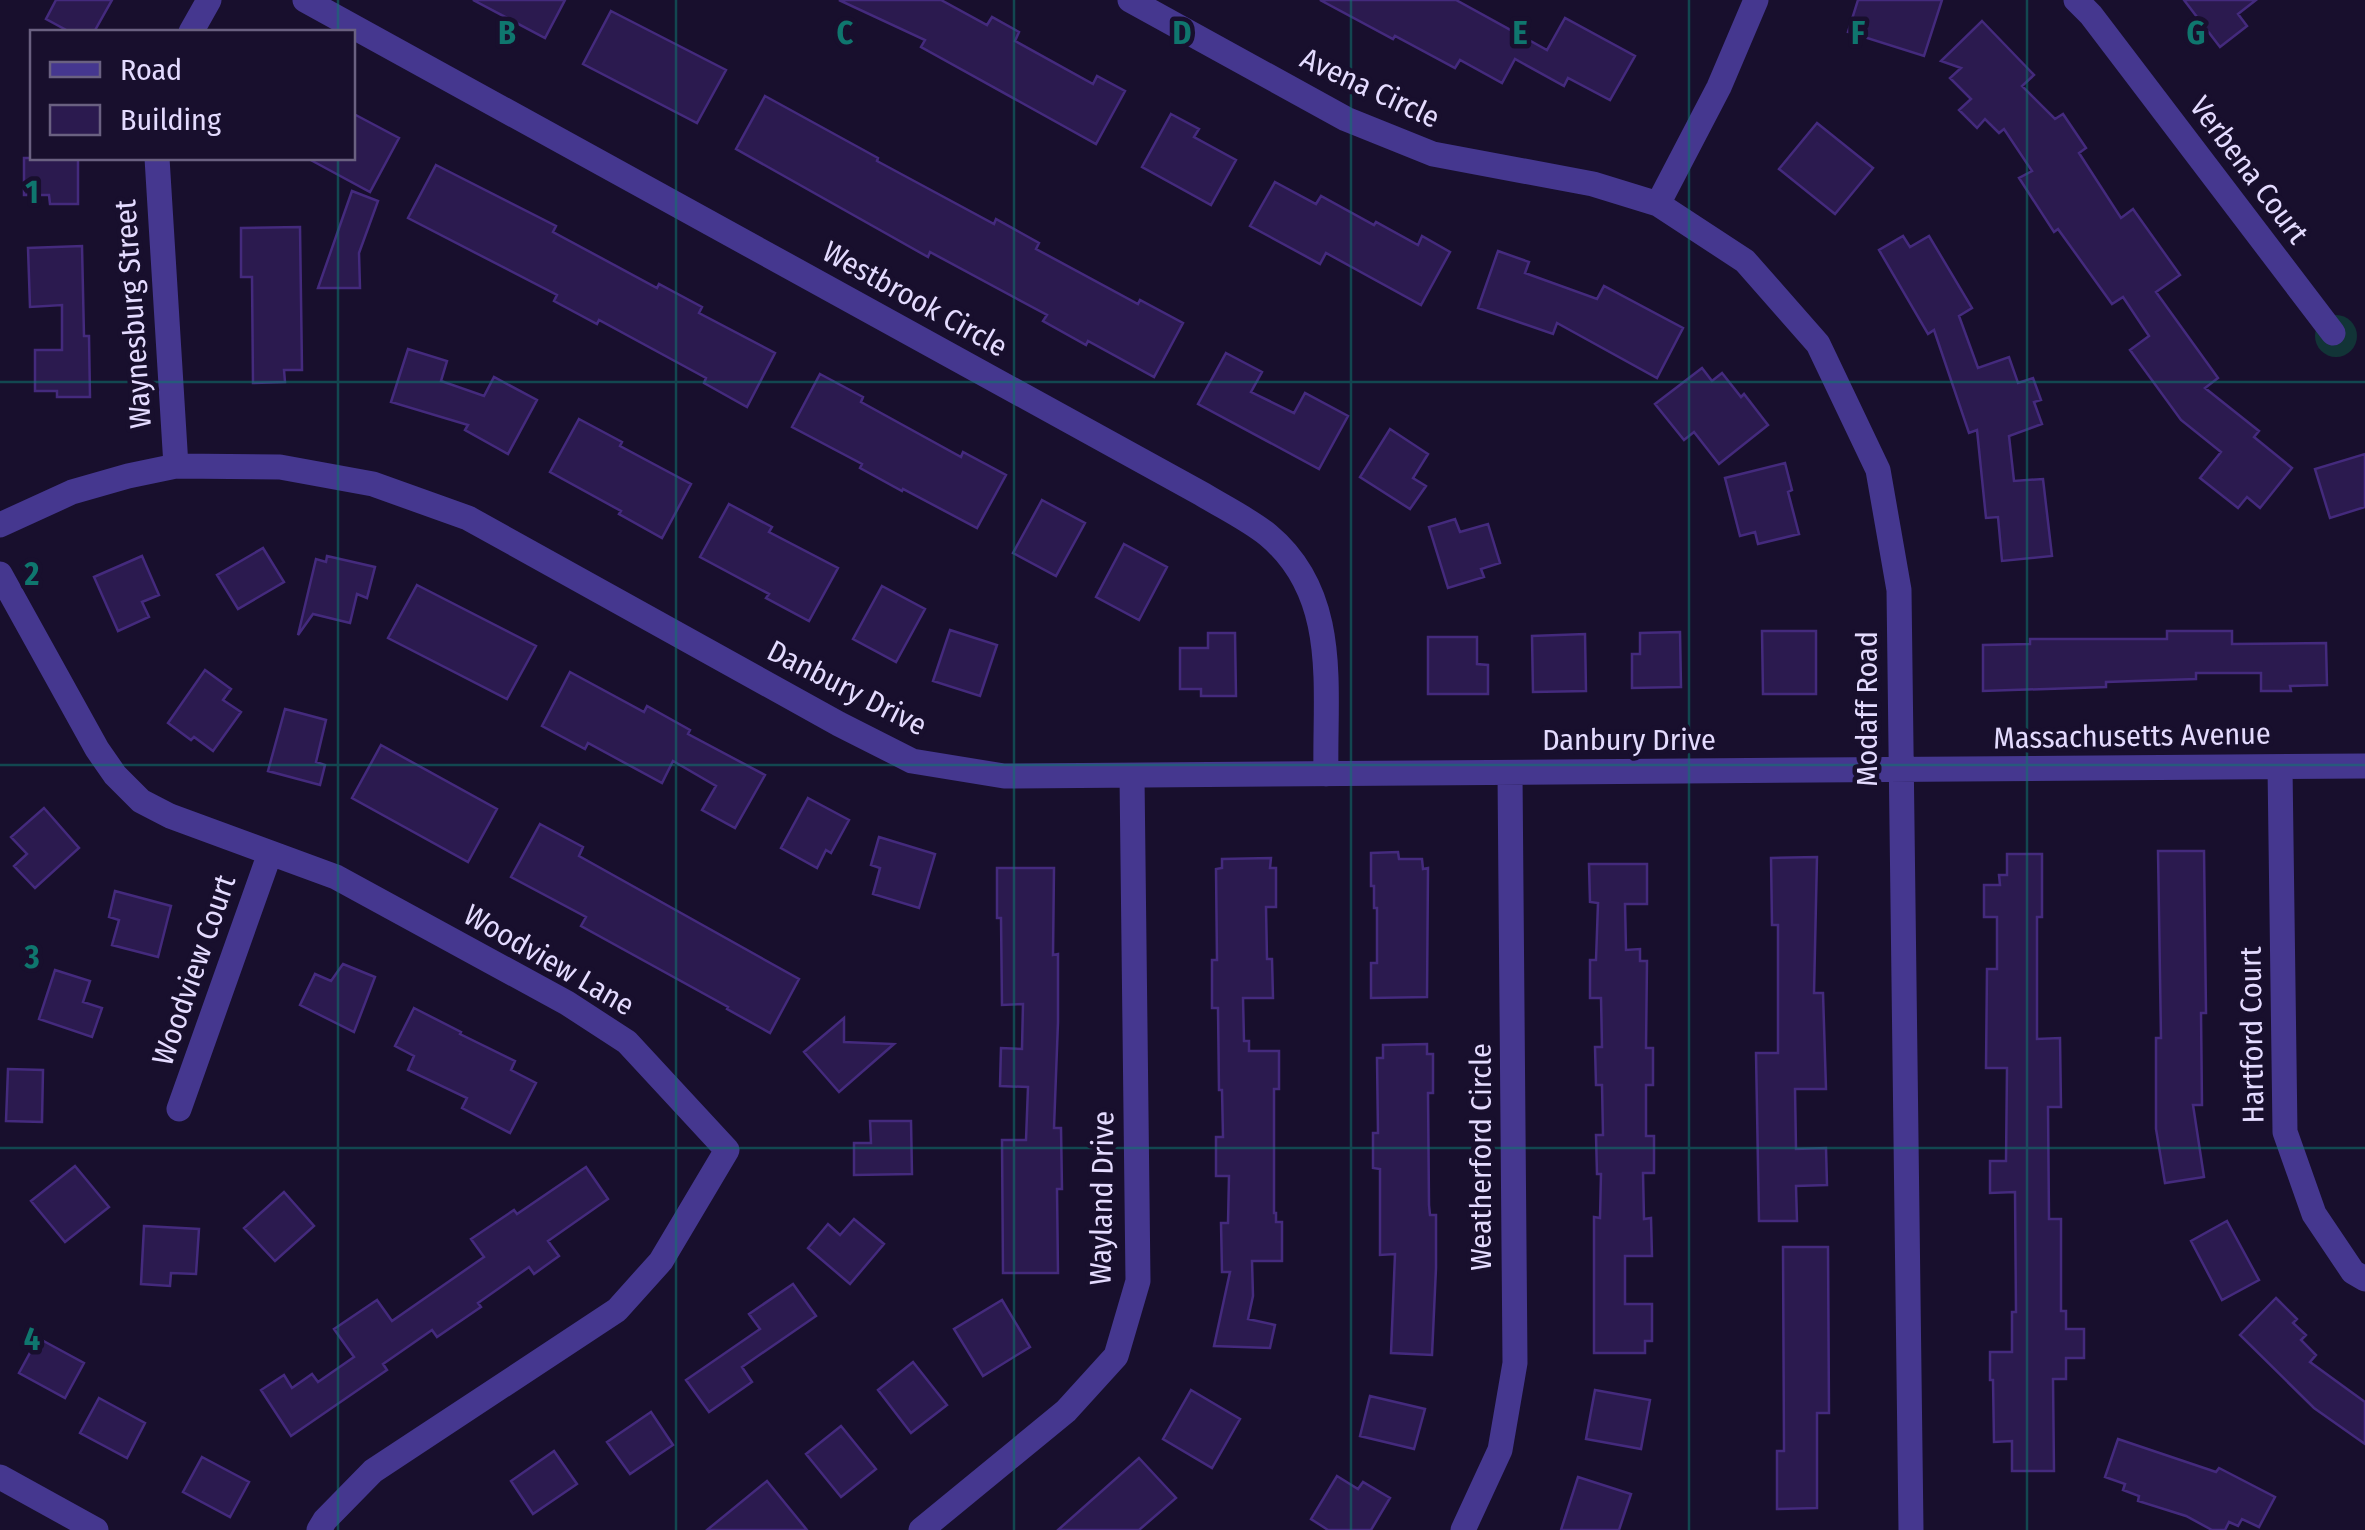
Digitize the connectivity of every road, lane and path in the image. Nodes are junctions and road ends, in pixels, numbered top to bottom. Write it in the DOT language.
graph roads {
  1 [pos="209,0"];
  2 [pos="306,0"];
  3 [pos="1130,0"];
  4 [pos="1756,0"];
  5 [pos="2076,0"];
  6 [pos="191,30"];
  7 [pos="158,160"];
  8 [pos="1658,204"];
  9 [pos="2333,333"];
  10 [pos="176,466"];
  11 [pos="0,525"];
  12 [pos="0,574"];
  13 [pos="2365,766"];
  14 [pos="2280,767"];
  15 [pos="1900,771"];
  16 [pos="1510,773"];
  17 [pos="1326,774"];
  18 [pos="1132,776"];
  19 [pos="270,853"];
  20 [pos="179,1109"];
  21 [pos="2365,1278"];
  22 [pos="0,1478"];
  23 [pos="96,1530"];
  24 [pos="319,1530"];
  25 [pos="920,1530"];
  26 [pos="1464,1530"];
  27 [pos="1911,1530"];
  1 -- 6 [label="street"];
  2 -- 17 [label="street, Westbrook Circle"];
  3 -- 8 [label="street, Avena Circle"];
  4 -- 8 [label="street"];
  5 -- 9 [label="street, Verbena Court"];
  7 -- 10 [label="street, Waynesburg Street"];
  8 -- 15 [label="street, Modaff Road"];
  10 -- 11 [label="street, Danbury Drive"];
  10 -- 18 [label="street, Danbury Drive"];
  12 -- 19 [label="street, Woodview Lane"];
  13 -- 14 [label="street, Massachusetts Avenue"];
  14 -- 15 [label="street, Massachusetts Avenue"];
  14 -- 21 [label="street, Hartford Court"];
  15 -- 16 [label="street, Danbury Drive"];
  15 -- 27 [label="street, Modaff Road"];
  16 -- 17 [label="street, Danbury Drive"];
  16 -- 26 [label="street, Weatherford Circle"];
  17 -- 18 [label="street, Danbury Drive"];
  18 -- 25 [label="street, Wayland Drive"];
  19 -- 20 [label="street, Woodview Court"];
  19 -- 24 [label="street, Woodview Lane"];
  22 -- 23 [label="street"];
}
